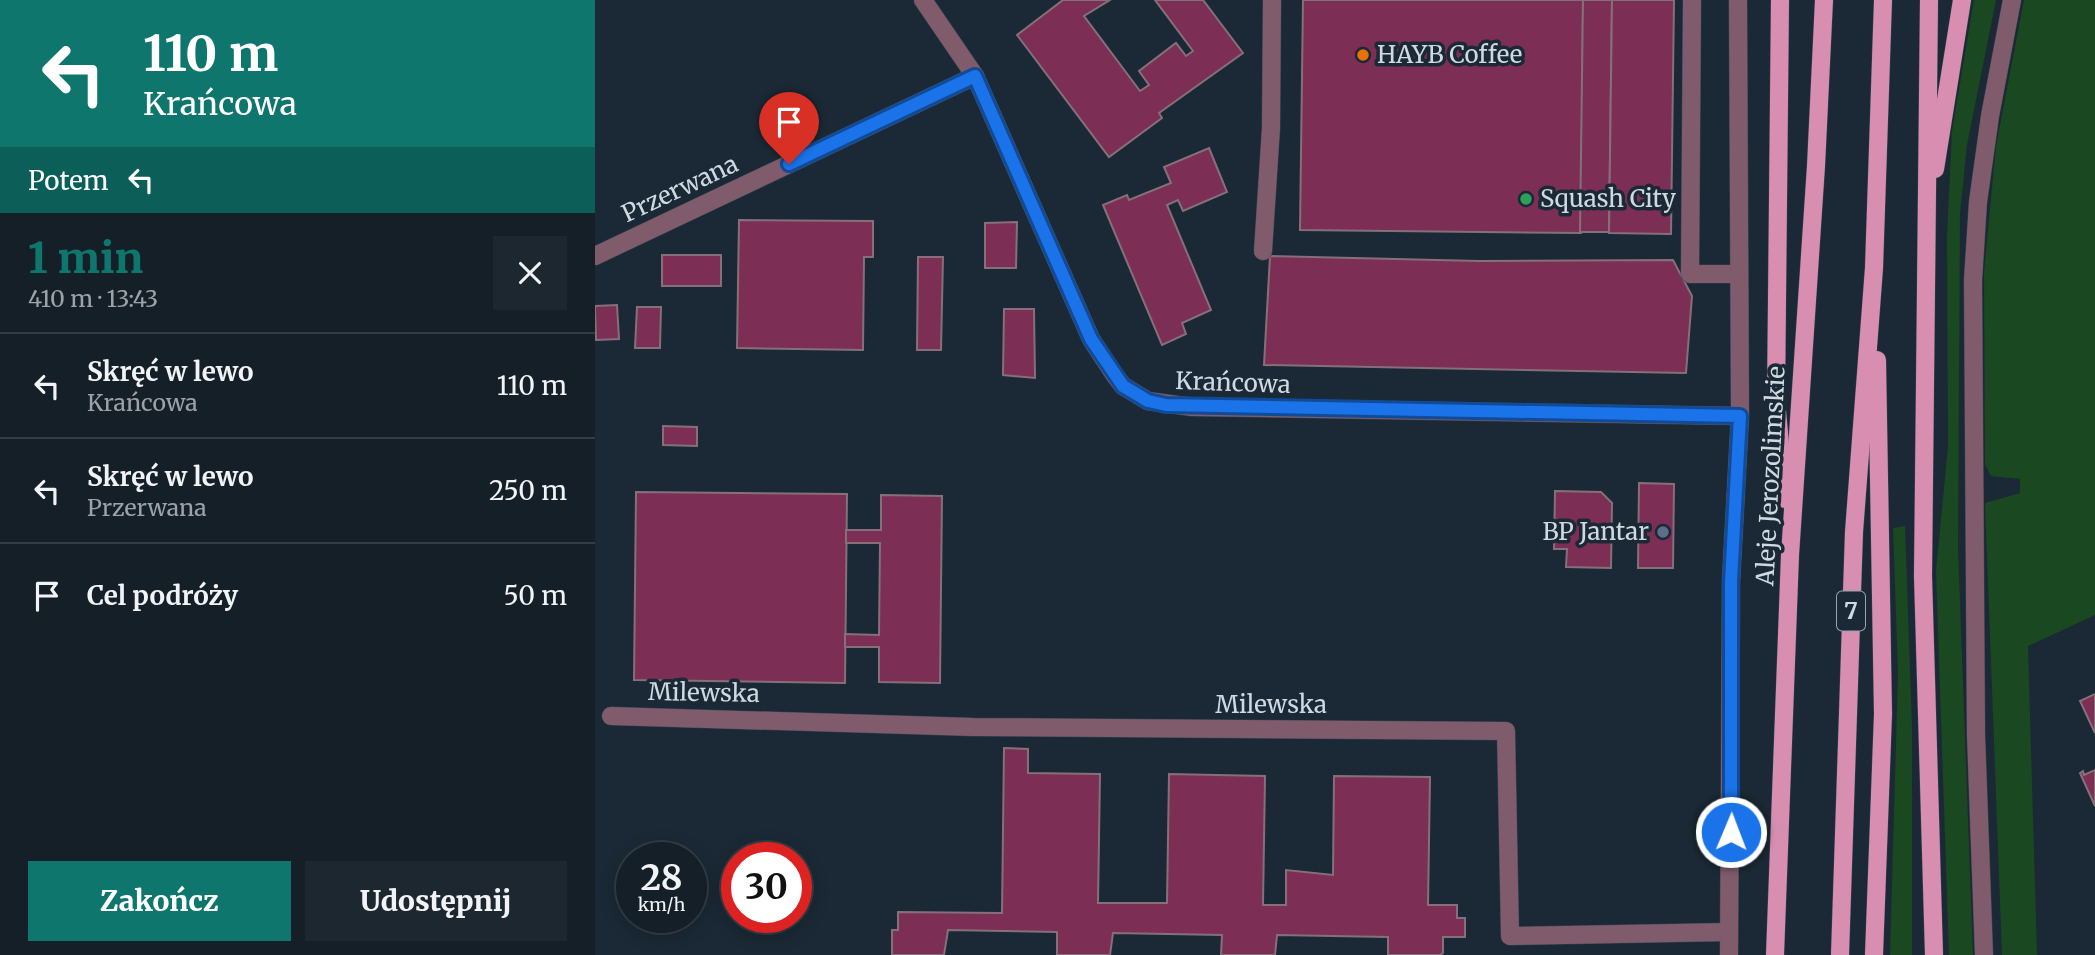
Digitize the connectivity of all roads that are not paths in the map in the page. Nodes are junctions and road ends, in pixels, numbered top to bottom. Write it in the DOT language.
graph roads {
  1 [pos="923,0"];
  2 [pos="1272,0"];
  3 [pos="1692,0"];
  4 [pos="1738,0"];
  5 [pos="1780,0"];
  6 [pos="1824,0"];
  7 [pos="1883,0"];
  8 [pos="1929,0"];
  9 [pos="1962,0"];
  10 [pos="2012,0"];
  11 [pos="975,76"];
  12 [pos="1926,214"];
  13 [pos="1263,251"];
  14 [pos="595,256"];
  15 [pos="1874,268"];
  16 [pos="1738,274"];
  17 [pos="1740,416"];
  18 [pos="1790,555"];
  19 [pos="611,716"];
  20 [pos="1931,862"];
  21 [pos="1730,932"];
  22 [pos="1728,955"];
  23 [pos="1775,955"];
  24 [pos="1839,955"];
  25 [pos="1874,955"];
  26 [pos="1925,955"];
  27 [pos="1934,955"];
  28 [pos="1984,955"];
  1 -- 11 [label="street, Krańcowa"];
  2 -- 13 [label="street"];
  3 -- 16 [label="street"];
  4 -- 16 [label="street, Aleje Jerozolimskie"];
  5 -- 18 [label="main road"];
  6 -- 18 [label="main road, Aleje Jerozolimskie"];
  7 -- 15 [label="main road, 7"];
  8 -- 12 [label="main road"];
  9 -- 12 [label="main road"];
  10 -- 28 [label="street"];
  11 -- 14 [label="street, Przerwana"];
  11 -- 17 [label="street, Krańcowa"];
  12 -- 20 [label="main road"];
  15 -- 24 [label="main road, 7"];
  15 -- 25 [label="main road"];
  16 -- 17 [label="street, Aleje Jerozolimskie"];
  17 -- 21 [label="street, Aleje Jerozolimskie"];
  18 -- 23 [label="main road, Aleje Jerozolimskie"];
  19 -- 21 [label="street, Milewska"];
  20 -- 26 [label="main road"];
  20 -- 27 [label="main road"];
  21 -- 22 [label="street, Aleje Jerozolimskie"];
}
